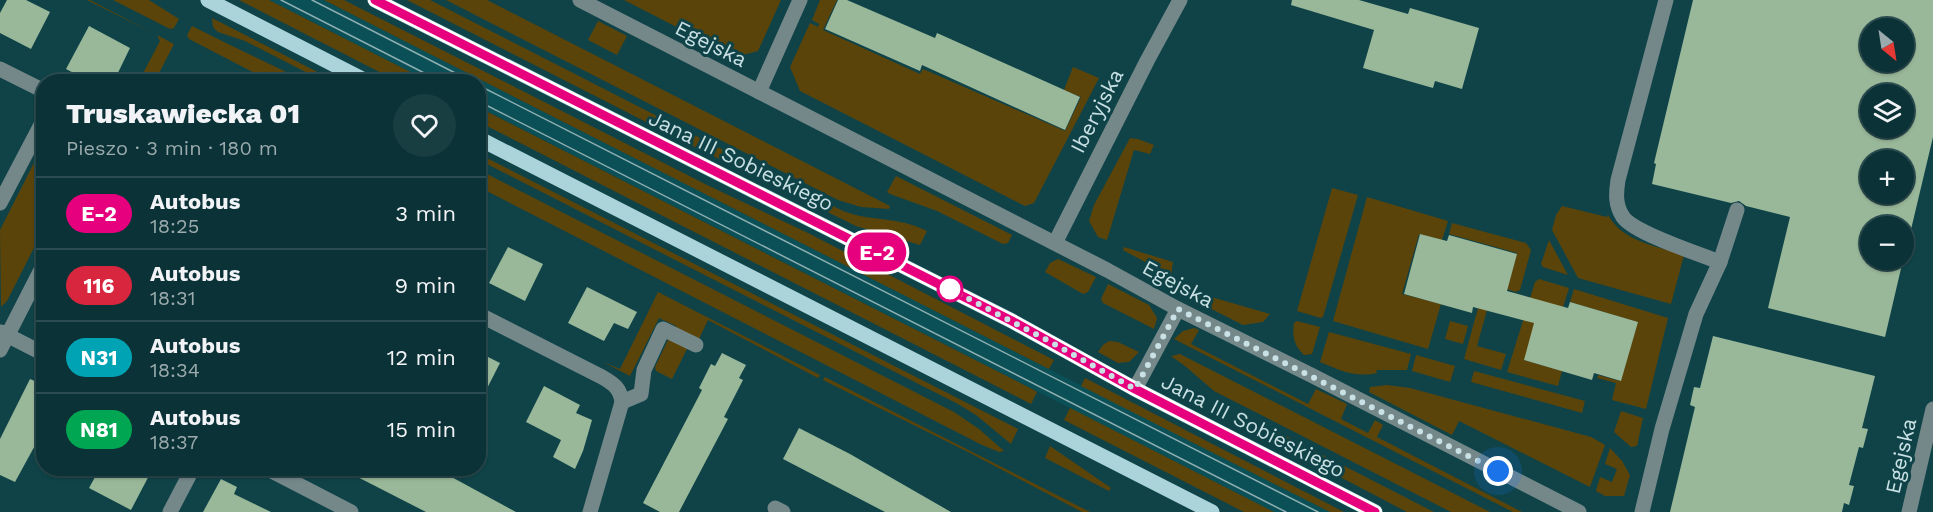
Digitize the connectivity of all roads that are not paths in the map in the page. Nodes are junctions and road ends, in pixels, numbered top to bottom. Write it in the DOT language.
graph roads {
  1 [pos="208,0"];
  2 [pos="375,0"];
  3 [pos="580,0"];
  4 [pos="800,0"];
  5 [pos="1180,0"];
  6 [pos="1666,0"];
  7 [pos="0,69"];
  8 [pos="352,74"];
  9 [pos="36,86"];
  10 [pos="759,92"];
  11 [pos="36,134"];
  12 [pos="486,142"];
  13 [pos="0,203"];
  14 [pos="1737,210"];
  15 [pos="1055,243"];
  16 [pos="1720,262"];
  17 [pos="36,278"];
  18 [pos="1178,309"];
  19 [pos="486,318"];
  20 [pos="4,333"];
  21 [pos="696,345"];
  22 [pos="0,350"];
  23 [pos="36,350"];
  24 [pos="1135,389"];
  25 [pos="622,402"];
  26 [pos="1933,409"];
  27 [pos="189,476"];
  28 [pos="281,476"];
  29 [pos="170,512"];
  30 [pos="351,512"];
  31 [pos="590,512"];
  32 [pos="1212,512"];
  33 [pos="1376,512"];
  34 [pos="1579,512"];
  35 [pos="1642,512"];
  36 [pos="1909,512"];
  1 -- 8 [label="main road"];
  2 -- 24 [label="main road, Jana III Sobieskiego"];
  3 -- 10 [label="street, Egejska"];
  4 -- 10 [label="street, Egejska"];
  5 -- 15 [label="street, Iberyjska"];
  6 -- 16 [label="street"];
  7 -- 9 [label="street"];
  10 -- 15 [label="street, Egejska"];
  11 -- 13 [label="street"];
  12 -- 32 [label="main road"];
  14 -- 16 [label="street"];
  15 -- 18 [label="street, Egejska"];
  16 -- 35 [label="street"];
  17 -- 20 [label="street"];
  18 -- 24 [label="street"];
  18 -- 34 [label="street, Egejska"];
  19 -- 25 [label="street"];
  20 -- 22 [label="street"];
  20 -- 23 [label="street"];
  21 -- 25 [label="street"];
  24 -- 33 [label="main road, Jana III Sobieskiego"];
  25 -- 31 [label="street"];
  26 -- 36 [label="street, Egejska"];
  27 -- 29 [label="street"];
  28 -- 30 [label="street"];
}
